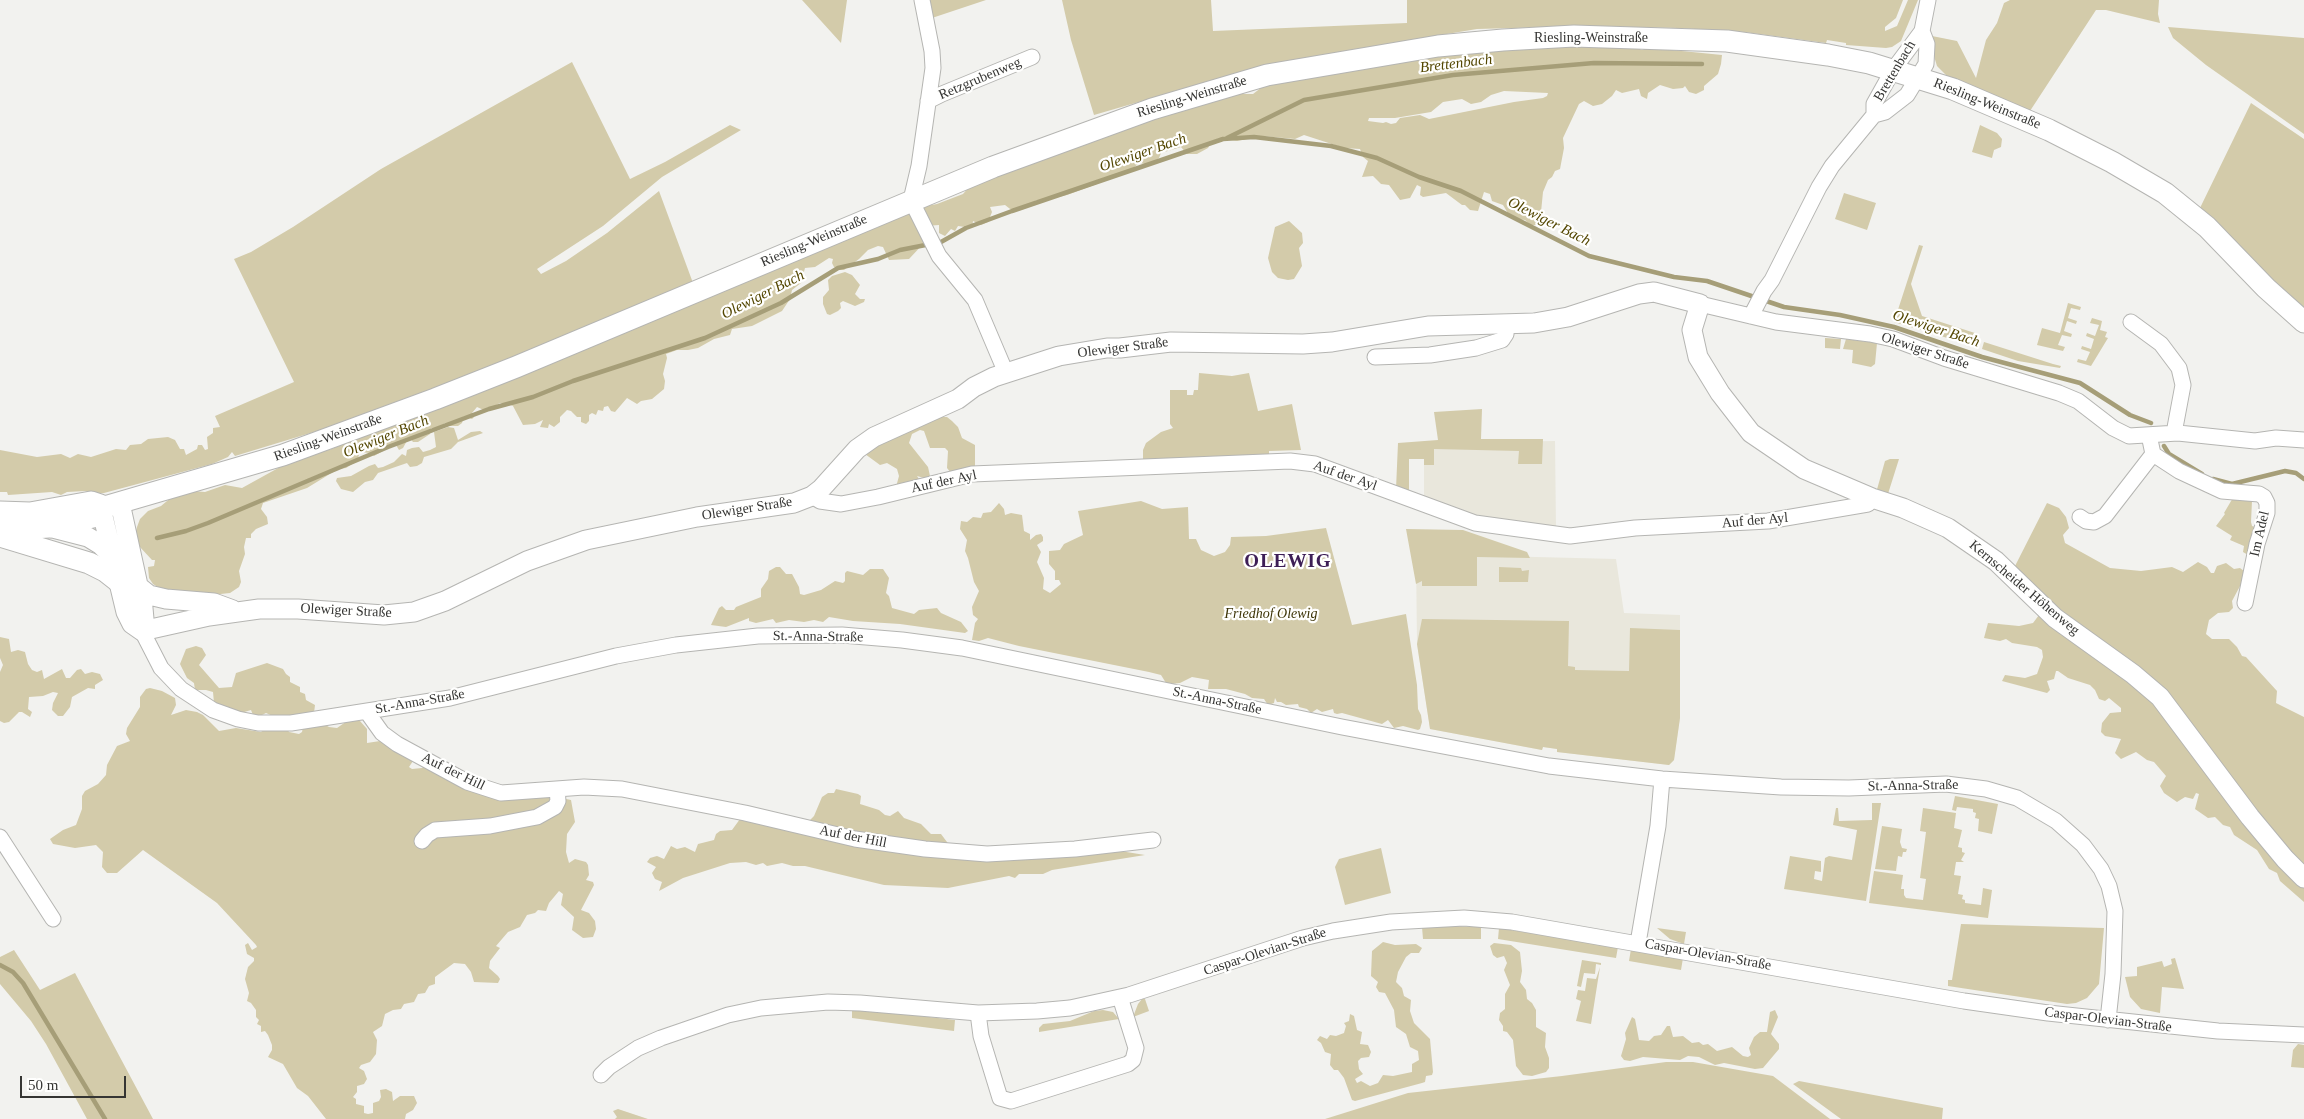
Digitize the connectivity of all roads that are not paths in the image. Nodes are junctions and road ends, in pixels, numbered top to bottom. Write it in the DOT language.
graph roads {
  1 [pos="922,0"];
  2 [pos="1928,0"];
  3 [pos="1922,30"];
  4 [pos="1032,57"];
  5 [pos="1893,70"];
  6 [pos="1919,78"];
  7 [pos="928,101"];
  8 [pos="1874,115"];
  9 [pos="911,200"];
  10 [pos="2266,288"];
  11 [pos="1700,304"];
  12 [pos="1757,304"];
  13 [pos="2131,322"];
  14 [pos="2304,322"];
  15 [pos="1507,325"];
  16 [pos="2304,335"];
  17 [pos="1375,357"];
  18 [pos="1006,373"];
  19 [pos="2174,433"];
  20 [pos="2148,435"];
  21 [pos="2304,440"];
  22 [pos="2153,454"];
  23 [pos="812,496"];
  24 [pos="1872,498"];
  25 [pos="111,506"];
  26 [pos="0,512"];
  27 [pos="2080,517"];
  28 [pos="49,527"];
  29 [pos="0,530"];
  30 [pos="0,536"];
  31 [pos="113,557"];
  32 [pos="129,585"];
  33 [pos="2245,603"];
  34 [pos="236,611"];
  35 [pos="142,631"];
  36 [pos="367,712"];
  37 [pos="1662,779"];
  38 [pos="557,789"];
  39 [pos="0,837"];
  40 [pos="1153,840"];
  41 [pos="422,841"];
  42 [pos="2304,878"];
  43 [pos="53,919"];
  44 [pos="1638,943"];
  45 [pos="1120,997"];
  46 [pos="978,1013"];
  47 [pos="2108,1020"];
  48 [pos="2304,1035"];
  49 [pos="601,1075"];
  1 -- 7 [label="street, Retzgrubenweg"];
  2 -- 3 [label="street, Brettenbach"];
  3 -- 5 [label="street, Brettenbach"];
  3 -- 6 [label="street, Brettenbach"];
  4 -- 7 [label="street, Retzgrubenweg"];
  5 -- 6 [label="main road, Riesling-Weinstraße"];
  5 -- 8 [label="street, Brettenbach"];
  5 -- 9 [label="main road, Riesling-Weinstraße"];
  6 -- 8 [label="street, Brettenbach"];
  6 -- 10 [label="main road, Riesling-Weinstraße"];
  7 -- 9 [label="street, Retzgrubenweg"];
  8 -- 12 [label="street, Brettenbach"];
  9 -- 18 [label="street"];
  9 -- 25 [label="main road, Riesling-Weinstraße"];
  10 -- 14 [label="main road, Riesling-Weinstraße"];
  10 -- 16 [label="main road, Riesling-Weinstraße"];
  11 -- 12 [label="street, Olewiger Straße"];
  11 -- 15 [label="street, Olewiger Straße"];
  11 -- 24 [label="street, Kernscheider Höhenweg"];
  12 -- 20 [label="street, Olewiger Straße"];
  13 -- 19 [label="street"];
  15 -- 17 [label="street"];
  15 -- 18 [label="street, Olewiger Straße"];
  18 -- 23 [label="street, Olewiger Straße"];
  19 -- 20 [label="street, Olewiger Straße"];
  19 -- 21 [label="street, Olewiger Straße"];
  20 -- 22 [label="street"];
  22 -- 27 [label="street"];
  22 -- 33 [label="street, Im Adel"];
  23 -- 24 [label="street, Auf der Ayl"];
  23 -- 34 [label="street, Olewiger Straße"];
  24 -- 42 [label="street, Kernscheider Höhenweg"];
  25 -- 26 [label="main road"];
  25 -- 28 [label="main road"];
  25 -- 31 [label="street, St.-Anna-Straße"];
  25 -- 32 [label="street"];
  28 -- 29 [label="main road"];
  28 -- 31 [label="street"];
  30 -- 32 [label="main road"];
  31 -- 32 [label="street, St.-Anna-Straße"];
  32 -- 34 [label="street"];
  32 -- 35 [label="street, St.-Anna-Straße"];
  34 -- 35 [label="street, Olewiger Straße"];
  35 -- 36 [label="street, St.-Anna-Straße"];
  36 -- 37 [label="street, St.-Anna-Straße"];
  36 -- 38 [label="street, Auf der Hill"];
  37 -- 44 [label="street"];
  37 -- 47 [label="street, St.-Anna-Straße"];
  38 -- 40 [label="street, Auf der Hill"];
  38 -- 41 [label="street"];
  39 -- 43 [label="street"];
  44 -- 45 [label="street, Caspar-Olevian-Straße"];
  44 -- 47 [label="street, Caspar-Olevian-Straße"];
  45 -- 46 [label="street, Caspar-Olevian-Straße"];
  45 -- 46 [label="street"];
  46 -- 49 [label="street, Caspar-Olevian-Straße"];
  47 -- 48 [label="street, Caspar-Olevian-Straße"];
}
